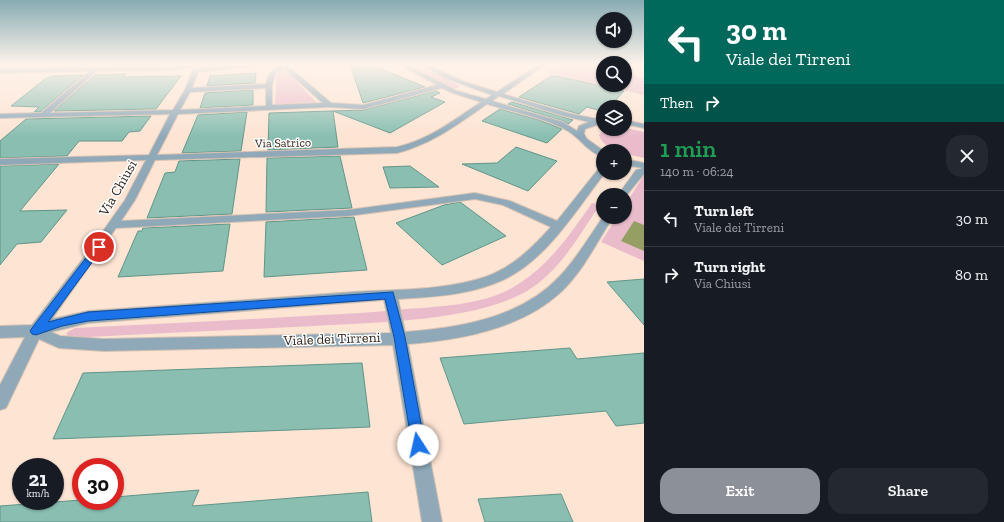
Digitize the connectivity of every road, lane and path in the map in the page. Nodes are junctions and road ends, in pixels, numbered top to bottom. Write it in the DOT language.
graph roads {
  1 [pos="74,88"];
  2 [pos="221,88"];
  3 [pos="269,88"];
  4 [pos="310,88"];
  5 [pos="433,88"];
  6 [pos="447,88"];
  7 [pos="480,88"];
  8 [pos="505,88"];
  9 [pos="188,90"];
  10 [pos="497,94"];
  11 [pos="485,102"];
  12 [pos="329,105"];
  13 [pos="269,108"];
  14 [pos="175,112"];
  15 [pos="44,115"];
  16 [pos="0,116"];
  17 [pos="596,120"];
  18 [pos="644,120"];
  19 [pos="596,122"];
  20 [pos="632,122"];
  21 [pos="632,123"];
  22 [pos="644,126"];
  23 [pos="584,141"];
  24 [pos="596,149"];
  25 [pos="153,158"];
  26 [pos="0,162"];
  27 [pos="632,163"];
  28 [pos="644,166"];
  29 [pos="644,171"];
  30 [pos="596,178"];
  31 [pos="629,188"];
  32 [pos="114,224"];
  33 [pos="603,224"];
  34 [pos="557,225"];
  35 [pos="390,295"];
  36 [pos="36,331"];
  37 [pos="0,332"];
  38 [pos="399,337"];
  39 [pos="0,402"];
  40 [pos="432,522"];
  1 -- 15 [label="street"];
  2 -- 9 [label="street"];
  3 -- 13 [label="street"];
  4 -- 12 [label="street"];
  5 -- 12 [label="street"];
  6 -- 11 [label="street"];
  7 -- 10 [label="street"];
  8 -- 10 [label="street, Via Satrico"];
  9 -- 14 [label="street, Via Chiusi"];
  10 -- 11 [label="street, Via Satrico"];
  10 -- 17 [label="street"];
  11 -- 23 [label="street"];
  11 -- 25 [label="street, Via Satrico"];
  12 -- 13 [label="street"];
  13 -- 14 [label="street"];
  14 -- 15 [label="street"];
  14 -- 25 [label="street, Via Chiusi"];
  15 -- 16 [label="street"];
  18 -- 20 [label="street"];
  19 -- 23 [label="street"];
  21 -- 22 [label="street"];
  23 -- 24 [label="street"];
  25 -- 26 [label="street, Via Satrico"];
  25 -- 32 [label="street, Via Chiusi"];
  27 -- 28 [label="street"];
  29 -- 31 [label="street"];
  30 -- 34 [label="street, Viale dei Tirreni"];
  32 -- 34 [label="street"];
  32 -- 36 [label="street, Via Chiusi"];
  33 -- 38 [label="street, Viale dei Tirreni"];
  34 -- 35 [label="street, Viale dei Tirreni"];
  35 -- 36 [label="street, Viale dei Tirreni"];
  35 -- 38 [label="street"];
  36 -- 37 [label="street, Viale dei Tirreni"];
  36 -- 38 [label="street, Viale dei Tirreni"];
  36 -- 39 [label="street, Via Chiusi"];
  38 -- 40 [label="street"];
}
